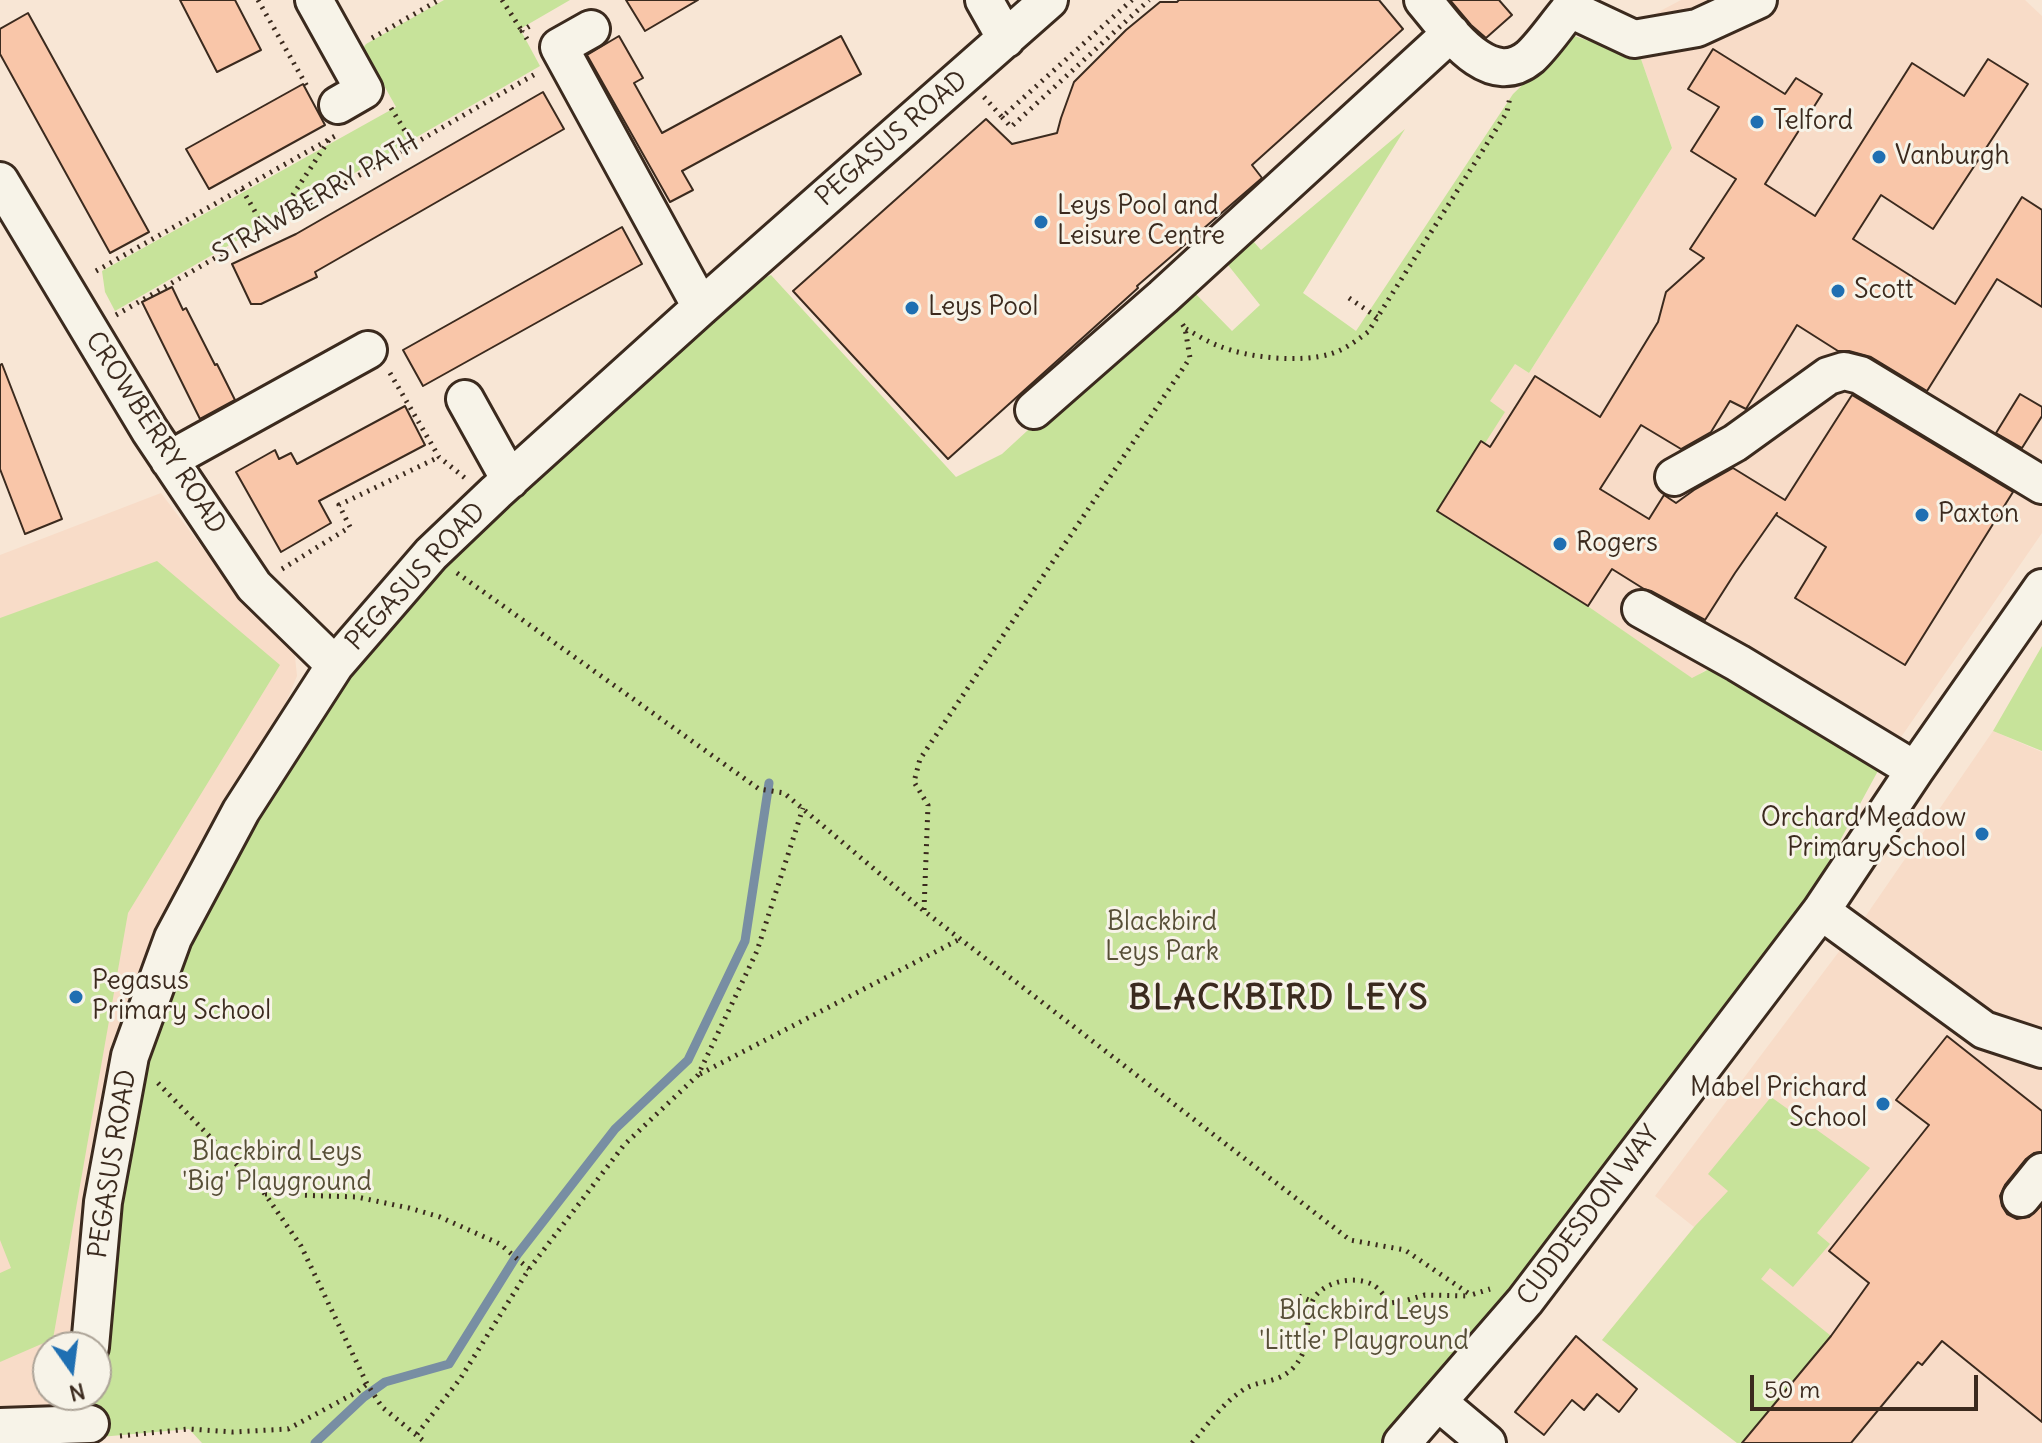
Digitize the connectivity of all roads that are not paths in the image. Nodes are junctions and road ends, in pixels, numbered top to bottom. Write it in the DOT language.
graph roads {
  1 [pos="314,0"];
  2 [pos="984,0"];
  3 [pos="1049,0"];
  4 [pos="1423,0"];
  5 [pos="1758,0"];
  6 [pos="1571,4"];
  7 [pos="591,29"];
  8 [pos="1451,33"];
  9 [pos="1006,39"];
  10 [pos="329,119"];
  11 [pos="0,181"];
  12 [pos="701,307"];
  13 [pos="368,350"];
  14 [pos="465,399"];
  15 [pos="1034,410"];
  16 [pos="169,460"];
  17 [pos="1674,477"];
  18 [pos="2042,485"];
  19 [pos="501,489"];
  20 [pos="2042,588"];
  21 [pos="1641,609"];
  22 [pos="335,665"];
  23 [pos="1915,770"];
  24 [pos="1821,911"];
  25 [pos="2042,1049"];
  26 [pos="91,1331"];
  27 [pos="1438,1402"];
  28 [pos="89,1425"];
  29 [pos="0,1427"];
  30 [pos="1402,1443"];
  31 [pos="1487,1443"];
  1 -- 10 [label="street"];
  2 -- 9 [label="street"];
  3 -- 9 [label="street, PEGASUS ROAD"];
  4 -- 8 [label="street"];
  5 -- 6 [label="street"];
  6 -- 8 [label="street"];
  7 -- 12 [label="street"];
  8 -- 15 [label="street"];
  9 -- 12 [label="street, PEGASUS ROAD"];
  11 -- 16 [label="street, CROWBERRY ROAD"];
  12 -- 19 [label="street, PEGASUS ROAD"];
  13 -- 16 [label="street"];
  14 -- 19 [label="street"];
  16 -- 22 [label="street, CROWBERRY ROAD"];
  17 -- 18 [label="street"];
  19 -- 22 [label="street, PEGASUS ROAD"];
  20 -- 23 [label="street, CUDDESDON WAY"];
  21 -- 23 [label="street"];
  22 -- 26 [label="street, PEGASUS ROAD"];
  23 -- 24 [label="street, CUDDESDON WAY"];
  24 -- 25 [label="street"];
  24 -- 27 [label="street, CUDDESDON WAY"];
  27 -- 30 [label="street, CUDDESDON WAY"];
  27 -- 31 [label="street"];
  28 -- 29 [label="street"];
}
